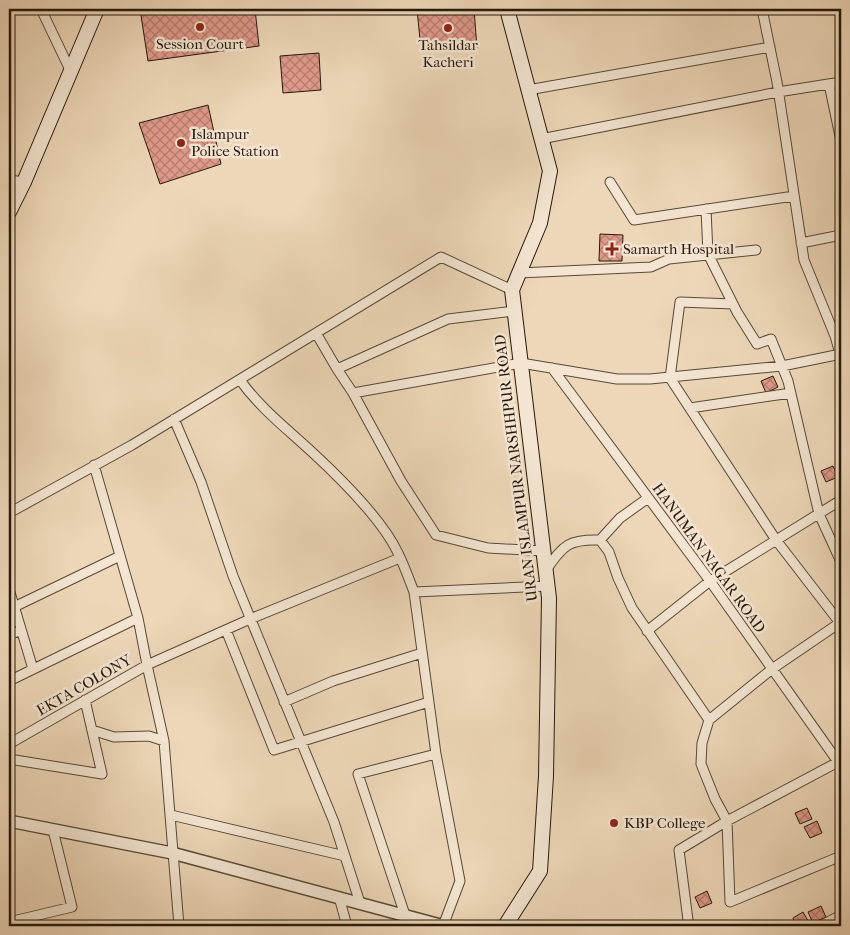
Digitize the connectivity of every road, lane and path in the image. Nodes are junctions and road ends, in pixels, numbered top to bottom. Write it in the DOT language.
graph roads {
  1 [pos="40,9"];
  2 [pos="97,9"];
  3 [pos="507,9"];
  4 [pos="762,9"];
  5 [pos="770,47"];
  6 [pos="71,72"];
  7 [pos="841,82"];
  8 [pos="829,84"];
  9 [pos="528,90"];
  10 [pos="778,92"];
  11 [pos="541,139"];
  12 [pos="841,141"];
  13 [pos="9,180"];
  14 [pos="24,182"];
  15 [pos="610,182"];
  16 [pos="794,196"];
  17 [pos="706,209"];
  18 [pos="9,212"];
  19 [pos="841,235"];
  20 [pos="801,243"];
  21 [pos="756,250"];
  22 [pos="708,254"];
  23 [pos="519,273"];
  24 [pos="512,290"];
  25 [pos="733,304"];
  26 [pos="514,311"];
  27 [pos="316,333"];
  28 [pos="841,356"];
  29 [pos="521,363"];
  30 [pos="782,366"];
  31 [pos="552,368"];
  32 [pos="337,369"];
  33 [pos="670,378"];
  34 [pos="240,380"];
  35 [pos="354,393"];
  36 [pos="791,393"];
  37 [pos="690,408"];
  38 [pos="174,419"];
  39 [pos="94,465"];
  40 [pos="648,498"];
  41 [pos="841,500"];
  42 [pos="9,513"];
  43 [pos="818,514"];
  44 [pos="600,540"];
  45 [pos="776,540"];
  46 [pos="543,551"];
  47 [pos="120,556"];
  48 [pos="400,558"];
  49 [pos="841,562"];
  50 [pos="546,570"];
  51 [pos="710,581"];
  52 [pos="548,586"];
  53 [pos="9,590"];
  54 [pos="414,592"];
  55 [pos="14,607"];
  56 [pos="138,618"];
  57 [pos="250,619"];
  58 [pos="840,622"];
  59 [pos="21,630"];
  60 [pos="226,630"];
  61 [pos="647,631"];
  62 [pos="9,636"];
  63 [pos="422,653"];
  64 [pos="147,665"];
  65 [pos="33,669"];
  66 [pos="772,669"];
  67 [pos="9,681"];
  68 [pos="85,700"];
  69 [pos="284,702"];
  70 [pos="429,702"];
  71 [pos="709,720"];
  72 [pos="92,730"];
  73 [pos="164,741"];
  74 [pos="301,742"];
  75 [pos="9,744"];
  76 [pos="436,754"];
  77 [pos="9,760"];
  78 [pos="840,764"];
  79 [pos="171,815"];
  80 [pos="9,821"];
  81 [pos="727,821"];
  82 [pos="53,830"];
  83 [pos="172,853"];
  84 [pos="345,856"];
  85 [pos="841,856"];
  86 [pos="339,897"];
  87 [pos="360,902"];
  88 [pos="405,915"];
  89 [pos="841,915"];
  90 [pos="688,920"];
  91 [pos="9,922"];
  92 [pos="179,926"];
  93 [pos="347,926"];
  94 [pos="444,926"];
  95 [pos="505,926"];
  96 [pos="820,926"];
  1 -- 6 [label="street"];
  2 -- 6 [label="main road"];
  3 -- 9 [label="main road, URAN ISLAMPUR NARSHHPUR ROAD"];
  4 -- 5 [label="street"];
  5 -- 9 [label="street"];
  5 -- 10 [label="street"];
  6 -- 14 [label="main road"];
  7 -- 8 [label="street"];
  8 -- 10 [label="street"];
  8 -- 12 [label="street"];
  9 -- 11 [label="main road, URAN ISLAMPUR NARSHHPUR ROAD"];
  10 -- 11 [label="street"];
  10 -- 16 [label="street"];
  11 -- 23 [label="main road, URAN ISLAMPUR NARSHHPUR ROAD"];
  13 -- 14 [label="street"];
  14 -- 18 [label="main road"];
  15 -- 17 [label="street"];
  16 -- 17 [label="street"];
  16 -- 20 [label="street"];
  17 -- 22 [label="street"];
  19 -- 20 [label="street"];
  20 -- 28 [label="street"];
  21 -- 22 [label="street"];
  22 -- 23 [label="street"];
  22 -- 25 [label="street"];
  23 -- 24 [label="main road, URAN ISLAMPUR NARSHHPUR ROAD"];
  24 -- 26 [label="main road, URAN ISLAMPUR NARSHHPUR ROAD"];
  24 -- 27 [label="street"];
  25 -- 30 [label="street"];
  25 -- 33 [label="street"];
  26 -- 29 [label="main road, URAN ISLAMPUR NARSHHPUR ROAD"];
  26 -- 32 [label="street"];
  27 -- 32 [label="street"];
  27 -- 34 [label="street"];
  28 -- 30 [label="street"];
  29 -- 31 [label="street"];
  29 -- 35 [label="street"];
  29 -- 46 [label="main road, URAN ISLAMPUR NARSHHPUR ROAD"];
  30 -- 33 [label="street"];
  30 -- 36 [label="street"];
  31 -- 33 [label="street"];
  31 -- 40 [label="street, HANUMAN NAGAR ROAD"];
  32 -- 35 [label="street"];
  33 -- 37 [label="street"];
  34 -- 38 [label="street"];
  34 -- 48 [label="street"];
  35 -- 46 [label="street"];
  36 -- 37 [label="street"];
  36 -- 43 [label="street"];
  37 -- 45 [label="street"];
  38 -- 39 [label="street"];
  38 -- 57 [label="street"];
  39 -- 42 [label="street"];
  39 -- 47 [label="street"];
  40 -- 44 [label="street"];
  40 -- 51 [label="street, HANUMAN NAGAR ROAD"];
  41 -- 43 [label="street"];
  43 -- 45 [label="street"];
  43 -- 49 [label="street"];
  44 -- 50 [label="street"];
  44 -- 61 [label="street"];
  45 -- 51 [label="street"];
  45 -- 58 [label="street"];
  46 -- 50 [label="main road, URAN ISLAMPUR NARSHHPUR ROAD"];
  47 -- 55 [label="street"];
  47 -- 56 [label="street"];
  48 -- 54 [label="street"];
  48 -- 57 [label="street, EKTA COLONY"];
  50 -- 52 [label="main road, URAN ISLAMPUR NARSHHPUR ROAD"];
  51 -- 61 [label="street"];
  51 -- 66 [label="street, HANUMAN NAGAR ROAD"];
  52 -- 54 [label="street"];
  52 -- 95 [label="main road, URAN ISLAMPUR NARSHHPUR ROAD"];
  53 -- 55 [label="street"];
  54 -- 63 [label="street"];
  55 -- 59 [label="street"];
  56 -- 64 [label="street"];
  56 -- 65 [label="street"];
  57 -- 60 [label="street, EKTA COLONY"];
  57 -- 69 [label="street"];
  58 -- 66 [label="street"];
  59 -- 62 [label="street"];
  59 -- 65 [label="street"];
  60 -- 64 [label="street, EKTA COLONY"];
  60 -- 74 [label="street"];
  61 -- 71 [label="street"];
  63 -- 69 [label="street"];
  63 -- 70 [label="street"];
  64 -- 68 [label="street, EKTA COLONY"];
  64 -- 73 [label="street"];
  65 -- 67 [label="street"];
  66 -- 71 [label="street"];
  66 -- 78 [label="street, HANUMAN NAGAR ROAD"];
  68 -- 72 [label="street"];
  68 -- 75 [label="street, EKTA COLONY"];
  69 -- 74 [label="street"];
  70 -- 74 [label="street"];
  70 -- 76 [label="street"];
  71 -- 81 [label="street"];
  72 -- 73 [label="street"];
  72 -- 77 [label="street"];
  73 -- 79 [label="street"];
  74 -- 84 [label="street"];
  76 -- 88 [label="street"];
  76 -- 94 [label="street"];
  78 -- 81 [label="street"];
  79 -- 83 [label="street"];
  79 -- 84 [label="street"];
  80 -- 82 [label="street"];
  81 -- 85 [label="street"];
  81 -- 90 [label="street"];
  82 -- 83 [label="street"];
  82 -- 91 [label="street"];
  83 -- 86 [label="street"];
  83 -- 92 [label="street"];
  84 -- 87 [label="street"];
  86 -- 87 [label="street"];
  86 -- 93 [label="street"];
  87 -- 88 [label="street"];
  88 -- 94 [label="street"];
  89 -- 96 [label="street"];
}
